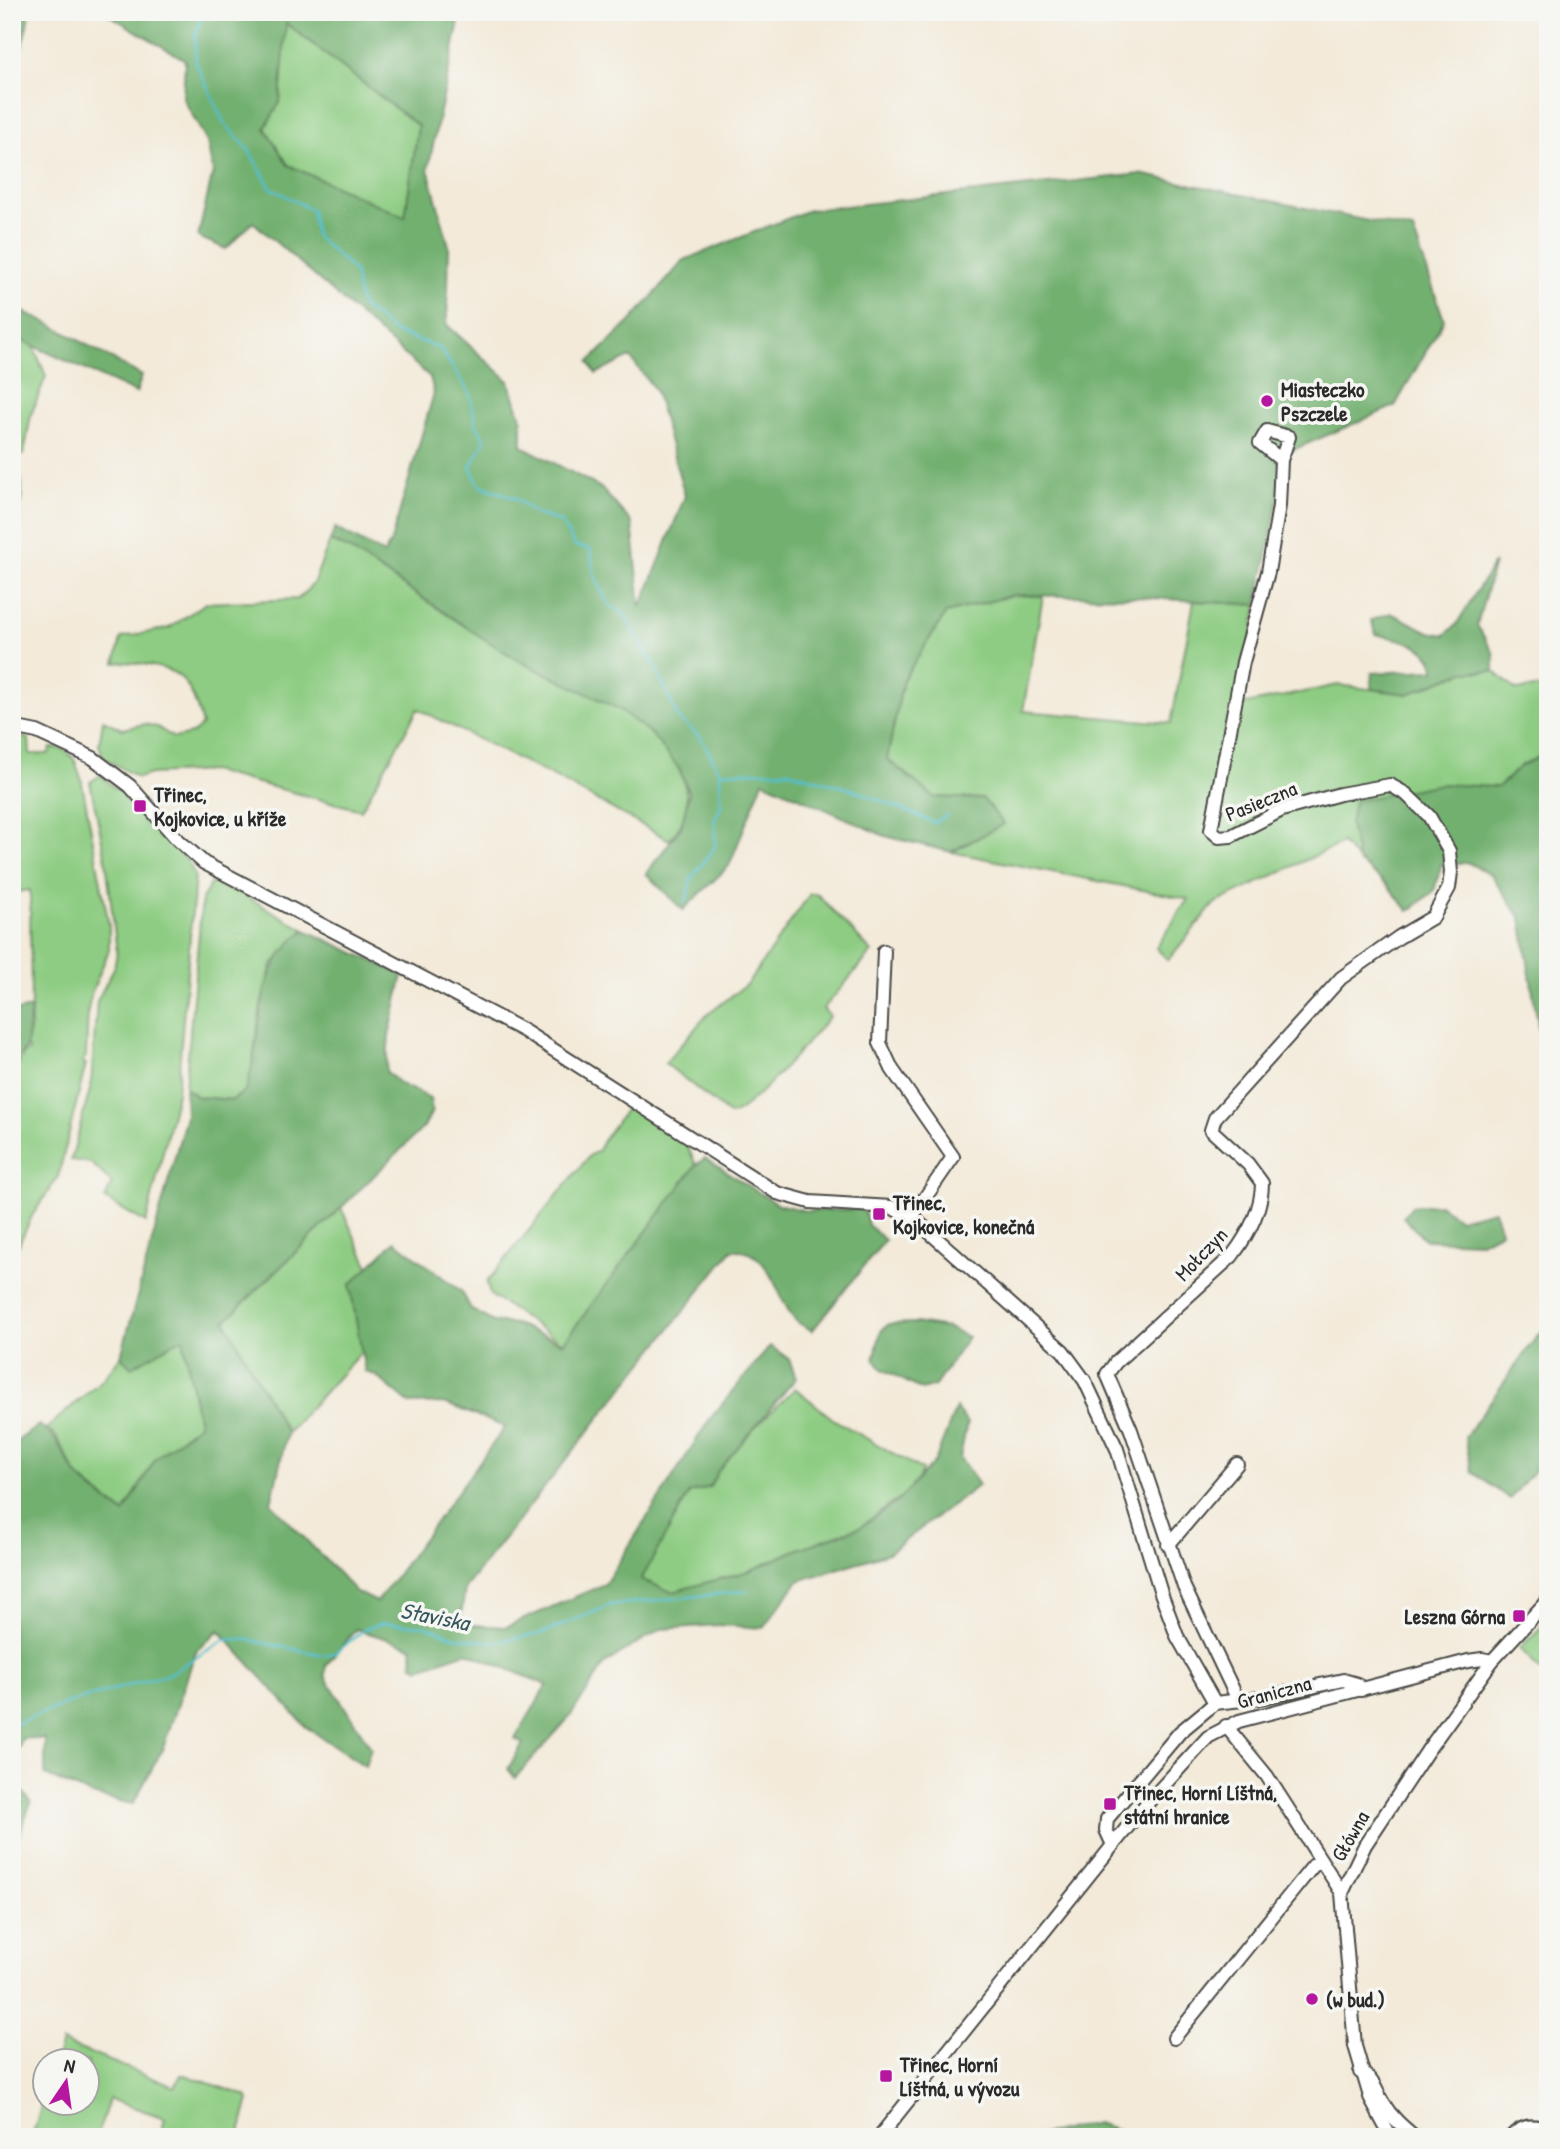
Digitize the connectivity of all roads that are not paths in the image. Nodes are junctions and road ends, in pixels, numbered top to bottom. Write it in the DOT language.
graph roads {
  1 [pos="1281,460"];
  2 [pos="12,727"];
  3 [pos="884,951"];
  4 [pos="1341,978"];
  5 [pos="911,1218"];
  6 [pos="1237,1464"];
  7 [pos="1168,1545"];
  8 [pos="1548,1600"];
  9 [pos="1492,1661"];
  10 [pos="1361,1689"];
  11 [pos="1238,1700"];
  12 [pos="1215,1703"];
  13 [pos="1226,1726"];
  14 [pos="1166,1749"];
  15 [pos="1184,1763"];
  16 [pos="1114,1845"];
  17 [pos="1320,1861"];
  18 [pos="1342,1893"];
  19 [pos="1174,2038"];
  20 [pos="1360,2072"];
  21 [pos="1548,2131"];
  22 [pos="881,2136"];
  23 [pos="1391,2137"];
  24 [pos="1416,2137"];
  25 [pos="1511,2137"];
  1 -- 4 [label="street, Pasieczna"];
  2 -- 5 [label="street"];
  3 -- 5 [label="street"];
  4 -- 7 [label="street, Mołczyn"];
  5 -- 12 [label="street"];
  6 -- 7 [label="street"];
  7 -- 11 [label="street, Mołczyn"];
  8 -- 9 [label="street, Główna"];
  9 -- 10 [label="street, Graniczna"];
  9 -- 18 [label="street, Główna"];
  10 -- 11 [label="street"];
  10 -- 13 [label="street, Graniczna"];
  11 -- 12 [label="street"];
  12 -- 14 [label="street"];
  13 -- 15 [label="street"];
  13 -- 17 [label="street, Graniczna"];
  14 -- 15 [label="street"];
  14 -- 16 [label="street"];
  15 -- 16 [label="street"];
  16 -- 22 [label="street"];
  17 -- 18 [label="street, Graniczna"];
  17 -- 19 [label="street"];
  18 -- 20 [label="street, Główna"];
  20 -- 23 [label="street, Główna"];
  20 -- 24 [label="street"];
  21 -- 25 [label="street"];
}
